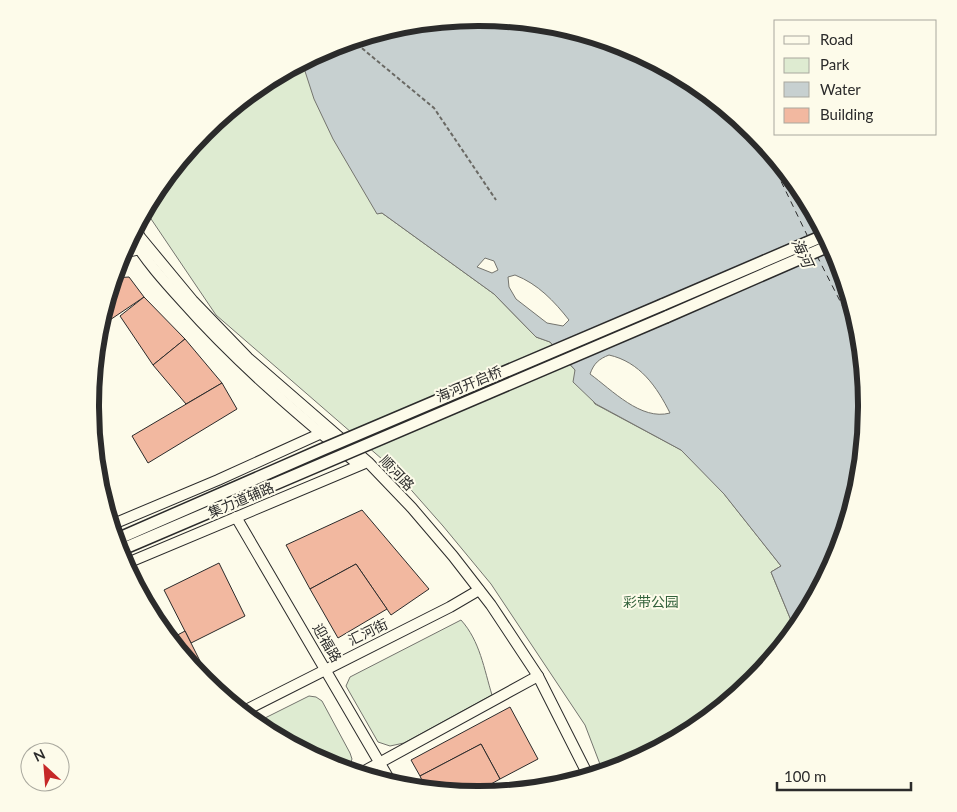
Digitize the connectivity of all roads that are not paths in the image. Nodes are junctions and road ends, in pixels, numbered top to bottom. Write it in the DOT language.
graph roads {
  1 [pos="819,238"];
  2 [pos="137,240"];
  3 [pos="823,248"];
  4 [pos="144,249"];
  5 [pos="132,251"];
  6 [pos="325,431"];
  7 [pos="363,464"];
  8 [pos="236,517"];
  9 [pos="117,522"];
  10 [pos="122,537"];
  11 [pos="127,547"];
  12 [pos="132,561"];
  13 [pos="479,590"];
  14 [pos="326,668"];
  15 [pos="538,676"];
  16 [pos="249,708"];
  17 [pos="380,763"];
  18 [pos="368,770"];
  19 [pos="586,770"];
  20 [pos="386,774"];
  1 -- 10 [label="main road, 海河开启桥, bridge"];
  2 -- 4 [label="street, 顺河路"];
  3 -- 11 [label="main road, 海河开启桥, bridge"];
  4 -- 5 [label="street"];
  4 -- 6 [label="street, 顺河路"];
  6 -- 7 [label="street, 顺河路"];
  6 -- 9 [label="street, 集力道辅路"];
  7 -- 8 [label="street, 集力道辅路"];
  7 -- 13 [label="street, 顺河路"];
  8 -- 12 [label="street, 集力道辅路"];
  8 -- 14 [label="street, 迎福路"];
  13 -- 14 [label="street, 汇河街"];
  13 -- 15 [label="street, 顺河路"];
  14 -- 16 [label="street, 汇河街"];
  14 -- 17 [label="street, 迎福路"];
  15 -- 17 [label="street"];
  15 -- 19 [label="street, 顺河路"];
  17 -- 18 [label="street"];
  17 -- 20 [label="street, 迎福路"];
}
